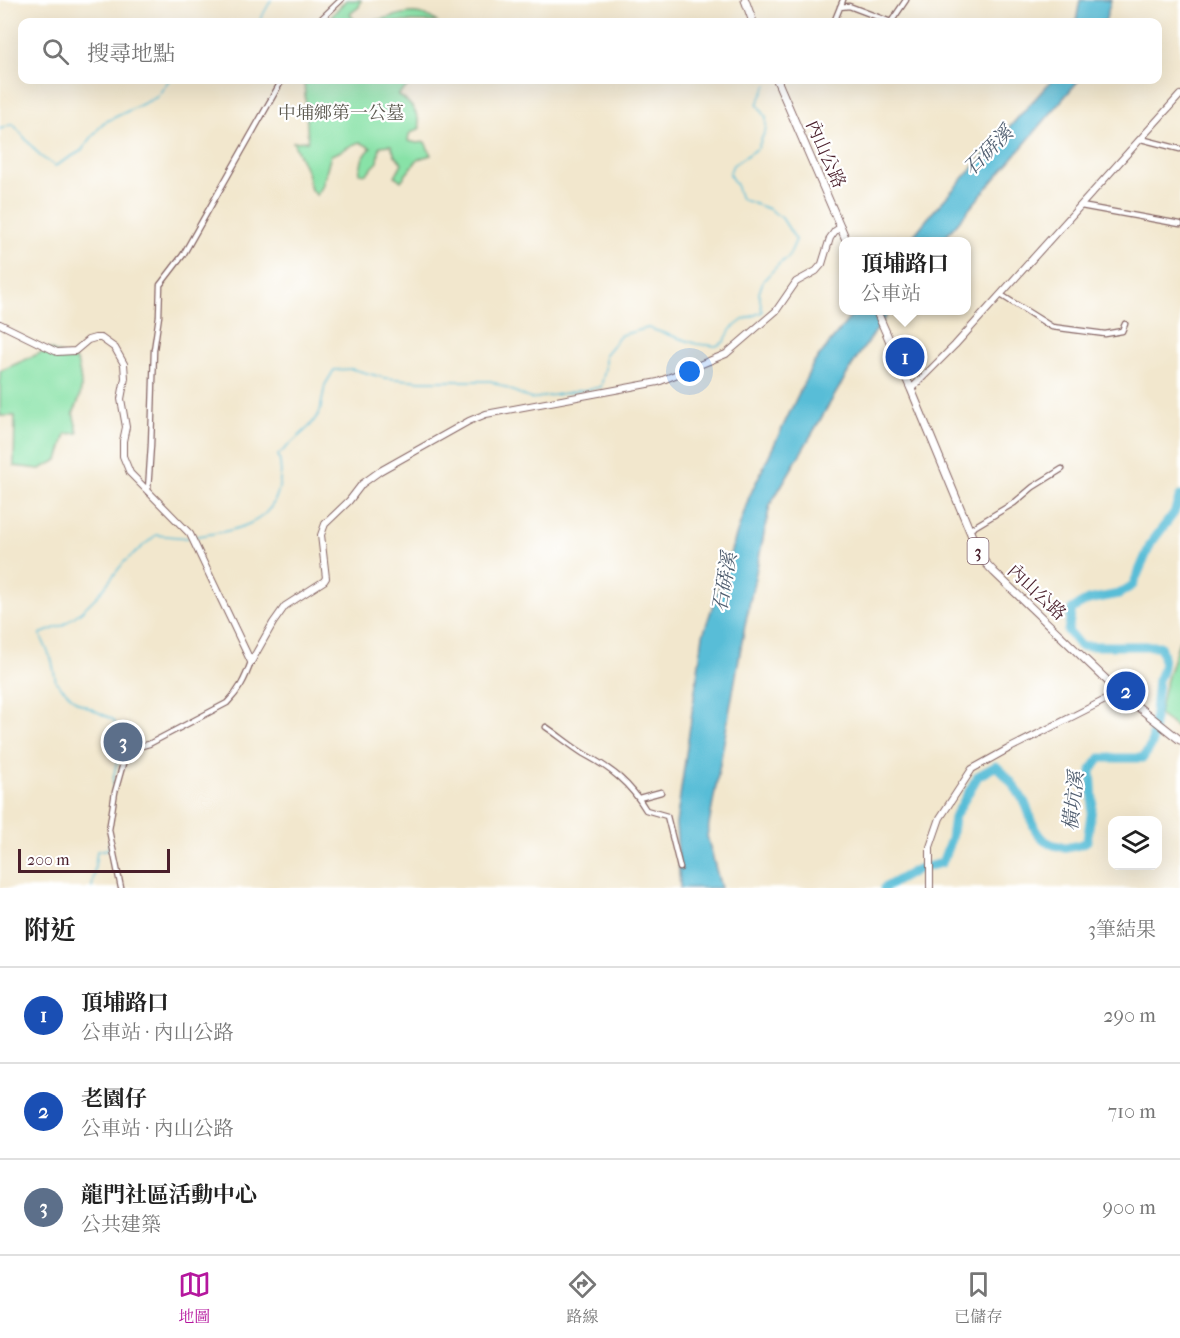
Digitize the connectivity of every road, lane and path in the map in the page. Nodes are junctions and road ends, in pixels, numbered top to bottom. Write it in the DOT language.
graph roads {
  1 [pos="341,0"];
  2 [pos="745,0"];
  3 [pos="843,0"];
  4 [pos="906,0"];
  5 [pos="840,7"];
  6 [pos="322,18"];
  7 [pos="752,18"];
  8 [pos="836,18"];
  9 [pos="880,18"];
  10 [pos="894,18"];
  11 [pos="280,84"];
  12 [pos="779,84"];
  13 [pos="1180,95"];
  14 [pos="1141,139"];
  15 [pos="1180,149"];
  16 [pos="1081,206"];
  17 [pos="1180,224"];
  18 [pos="841,227"];
  19 [pos="845,237"];
  20 [pos="1001,295"];
  21 [pos="878,315"];
  22 [pos="0,324"];
  23 [pos="1125,324"];
  24 [pos="911,389"];
  25 [pos="1062,469"];
  26 [pos="148,490"];
  27 [pos="969,530"];
  28 [pos="251,662"];
  29 [pos="1118,691"];
  30 [pos="546,727"];
  31 [pos="1180,740"];
  32 [pos="661,792"];
  33 [pos="639,798"];
  34 [pos="680,868"];
  35 [pos="121,888"];
  36 [pos="930,888"];
  1 -- 6 [label="street"];
  2 -- 7 [label="main road"];
  3 -- 5 [label="street"];
  4 -- 10 [label="street"];
  5 -- 8 [label="street"];
  5 -- 9 [label="street"];
  11 -- 26 [label="street"];
  12 -- 18 [label="main road, 內山公路"];
  13 -- 14 [label="street"];
  14 -- 15 [label="street"];
  14 -- 16 [label="street"];
  16 -- 17 [label="street"];
  16 -- 20 [label="street"];
  18 -- 19 [label="main road, 內山公路"];
  18 -- 28 [label="street"];
  20 -- 23 [label="street"];
  20 -- 24 [label="street"];
  21 -- 24 [label="main road, 內山公路 / 3"];
  22 -- 26 [label="street"];
  24 -- 27 [label="main road, 內山公路 / 3"];
  25 -- 27 [label="street"];
  26 -- 28 [label="street"];
  27 -- 29 [label="main road, 內山公路 / 3"];
  28 -- 35 [label="street"];
  29 -- 31 [label="main road, 內山公路 / 3"];
  29 -- 36 [label="street"];
  30 -- 33 [label="street"];
  32 -- 33 [label="street"];
  33 -- 34 [label="street"];
}
